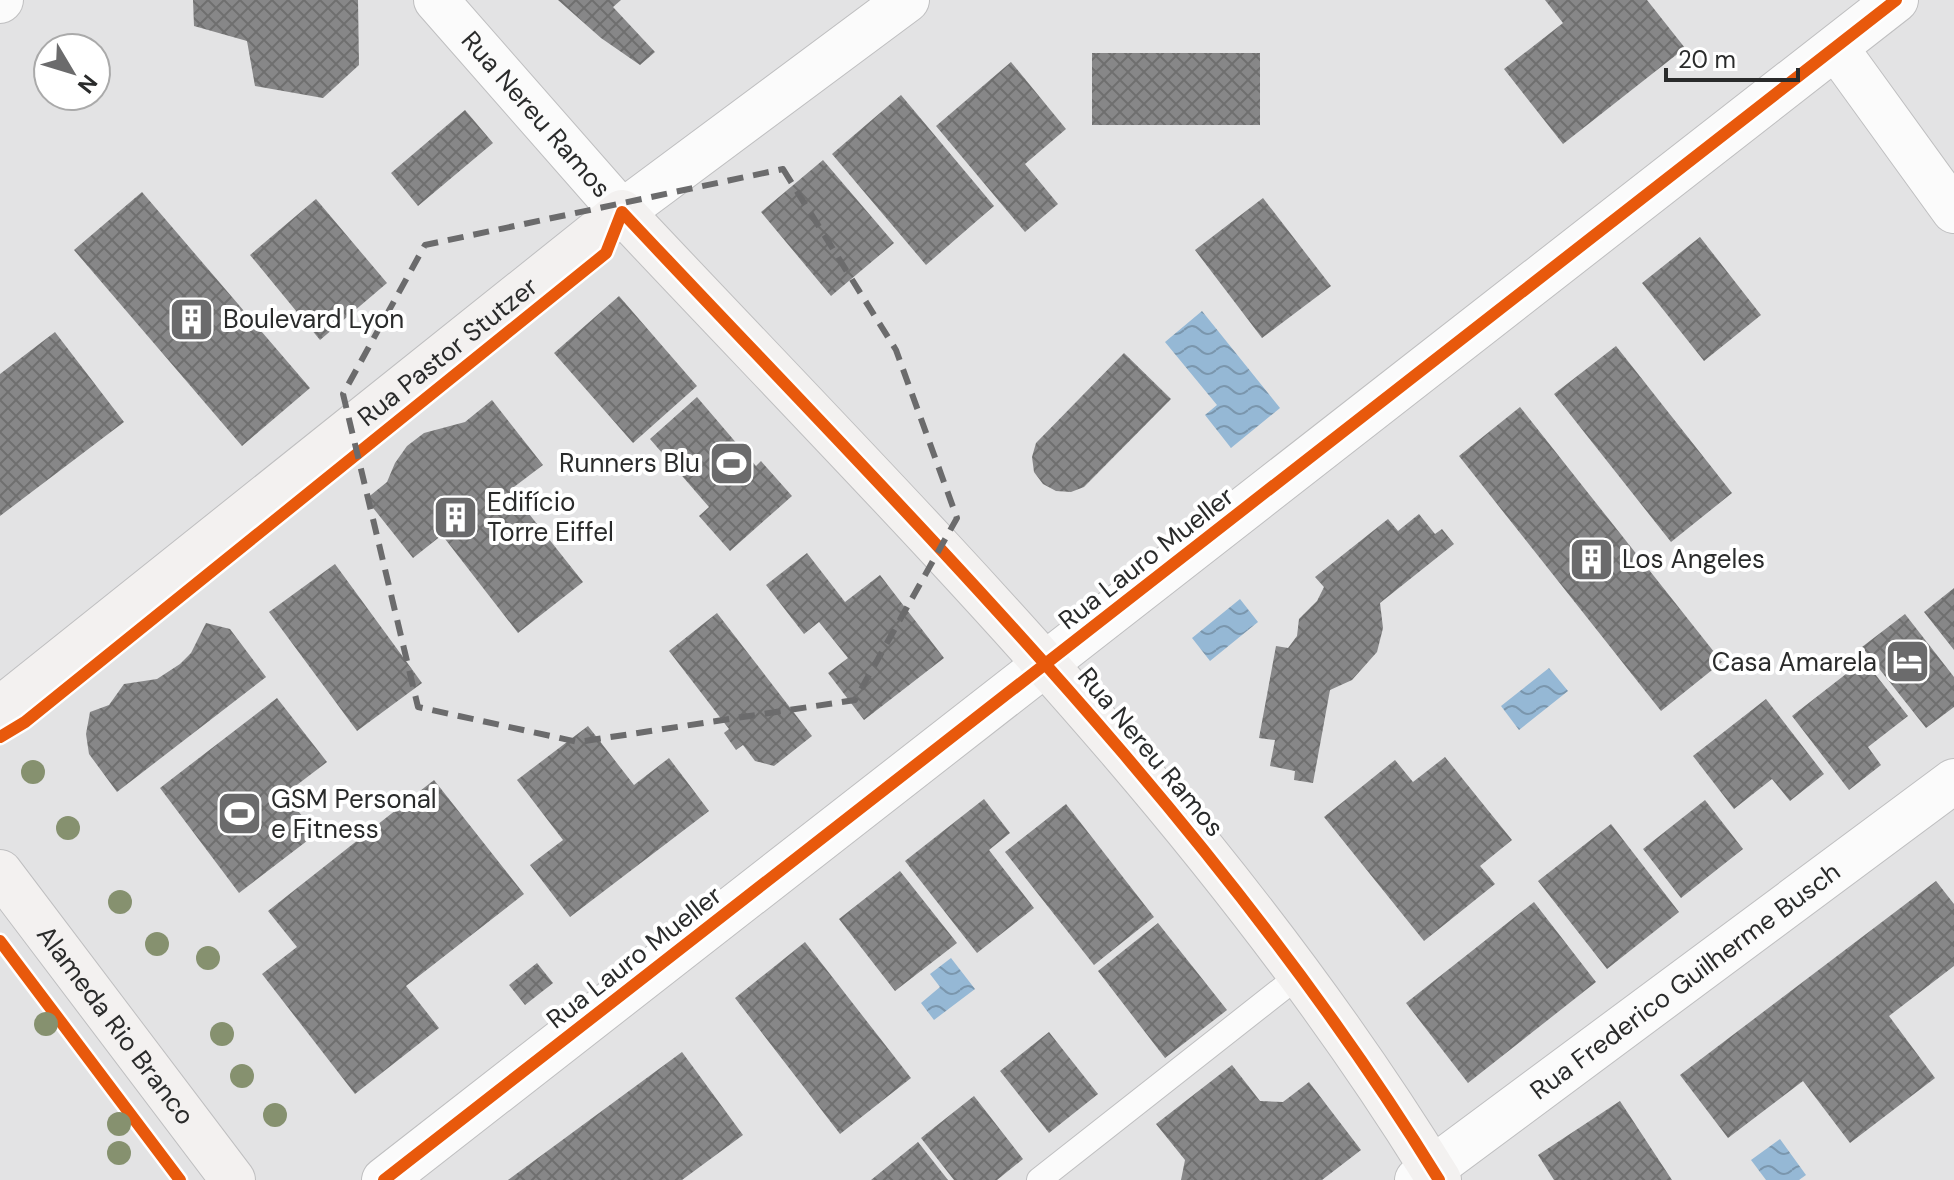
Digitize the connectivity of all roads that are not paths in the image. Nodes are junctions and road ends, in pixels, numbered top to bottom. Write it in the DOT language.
graph roads {
  1 [pos="436,0"];
  2 [pos="907,0"];
  3 [pos="1896,0"];
  4 [pos="1836,48"];
  5 [pos="1954,211"];
  6 [pos="622,212"];
  7 [pos="1046,663"];
  8 [pos="3,706"];
  9 [pos="1954,781"];
  10 [pos="0,872"];
  11 [pos="1302,973"];
  12 [pos="1430,1176"];
  13 [pos="233,1180"];
  14 [pos="384,1180"];
  15 [pos="1039,1180"];
  1 -- 6 [label="street, Rua Nereu Ramos"];
  2 -- 6 [label="street, Rua Pastor Stutzer"];
  3 -- 4 [label="street, Rua Lauro Mueller"];
  4 -- 5 [label="street"];
  4 -- 7 [label="street, Rua Lauro Mueller"];
  6 -- 7 [label="main road, Rua Nereu Ramos"];
  6 -- 8 [label="main road, Rua Pastor Stutzer"];
  7 -- 11 [label="main road, Rua Nereu Ramos"];
  7 -- 14 [label="street, Rua Lauro Mueller"];
  9 -- 12 [label="street, Rua Frederico Guilherme Busch"];
  10 -- 13 [label="main road, Alameda Rio Branco"];
  11 -- 12 [label="main road, Rua Nereu Ramos"];
  11 -- 15 [label="lane"];
}
